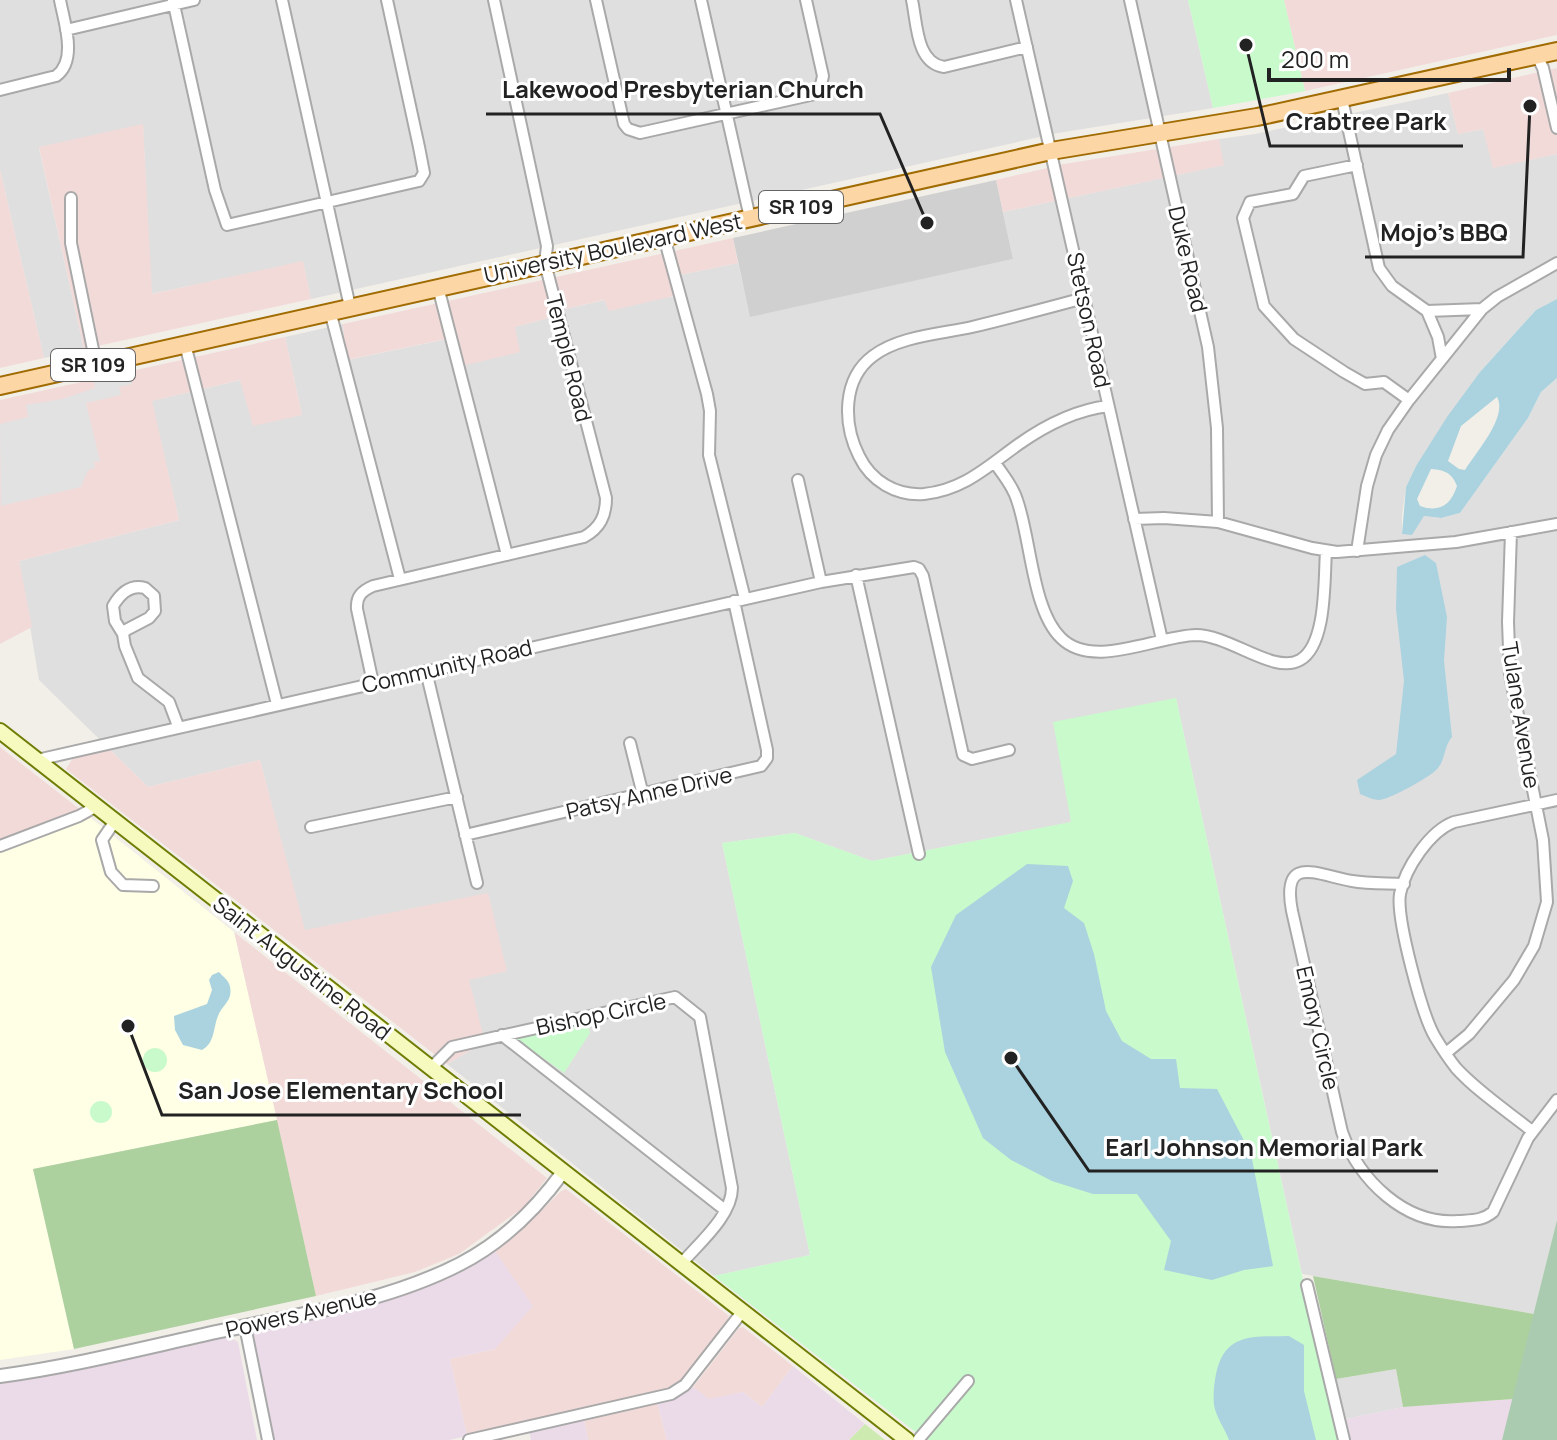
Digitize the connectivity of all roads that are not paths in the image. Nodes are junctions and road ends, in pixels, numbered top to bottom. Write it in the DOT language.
graph roads {
  1 [pos="60,0"];
  2 [pos="194,0"];
  3 [pos="282,0"];
  4 [pos="387,0"];
  5 [pos="494,0"];
  6 [pos="596,0"];
  7 [pos="701,0"];
  8 [pos="806,0"];
  9 [pos="912,0"];
  10 [pos="1016,0"];
  11 [pos="1130,0"];
  12 [pos="174,2"];
  13 [pos="66,30"];
  14 [pos="1027,47"];
  15 [pos="1557,51"];
  16 [pos="1537,56"];
  17 [pos="0,90"];
  18 [pos="1342,99"];
  19 [pos="727,115"];
  20 [pos="1557,128"];
  21 [pos="1159,132"];
  22 [pos="1051,151"];
  23 [pos="1357,165"];
  24 [pos="71,198"];
  25 [pos="327,203"];
  26 [pos="750,218"];
  27 [pos="664,237"];
  28 [pos="545,263"];
  29 [pos="1557,263"];
  30 [pos="438,287"];
  31 [pos="1084,298"];
  32 [pos="350,307"];
  33 [pos="1482,309"];
  34 [pos="330,311"];
  35 [pos="1427,311"];
  36 [pos="185,344"];
  37 [pos="1442,359"];
  38 [pos="96,364"];
  39 [pos="0,386"];
  40 [pos="1409,400"];
  41 [pos="1108,406"];
  42 [pos="995,463"];
  43 [pos="798,480"];
  44 [pos="1134,519"];
  45 [pos="1218,522"];
  46 [pos="1557,524"];
  47 [pos="1511,532"];
  48 [pos="1326,551"];
  49 [pos="1357,551"];
  50 [pos="507,555"];
  51 [pos="856,575"];
  52 [pos="400,579"];
  53 [pos="821,582"];
  54 [pos="740,600"];
  55 [pos="123,634"];
  56 [pos="1162,640"];
  57 [pos="426,671"];
  58 [pos="373,683"];
  59 [pos="277,704"];
  60 [pos="178,726"];
  61 [pos="0,731"];
  62 [pos="630,743"];
  63 [pos="1009,750"];
  64 [pos="37,760"];
  65 [pos="643,795"];
  66 [pos="457,797"];
  67 [pos="1557,800"];
  68 [pos="1535,804"];
  69 [pos="97,806"];
  70 [pos="115,821"];
  71 [pos="311,827"];
  72 [pos="465,835"];
  73 [pos="0,846"];
  74 [pos="919,854"];
  75 [pos="477,883"];
  76 [pos="1404,884"];
  77 [pos="153,886"];
  78 [pos="502,1035"];
  79 [pos="1446,1053"];
  80 [pos="431,1068"];
  81 [pos="1557,1100"];
  82 [pos="1532,1131"];
  83 [pos="563,1172"];
  84 [pos="725,1210"];
  85 [pos="681,1264"];
  86 [pos="1307,1285"];
  87 [pos="742,1312"];
  88 [pos="245,1326"];
  89 [pos="0,1376"];
  90 [pos="968,1381"];
  91 [pos="268,1440"];
  92 [pos="469,1440"];
  93 [pos="907,1440"];
  94 [pos="918,1440"];
  95 [pos="1344,1440"];
  1 -- 13 [label="street"];
  2 -- 12 [label="street"];
  3 -- 25 [label="street"];
  4 -- 25 [label="street"];
  5 -- 28 [label="street, Temple Road"];
  6 -- 19 [label="street"];
  7 -- 19 [label="street"];
  8 -- 19 [label="street"];
  9 -- 14 [label="street"];
  10 -- 14 [label="street, Stetson Road"];
  11 -- 21 [label="street, Duke Road"];
  12 -- 13 [label="street"];
  12 -- 25 [label="street"];
  13 -- 17 [label="street"];
  14 -- 22 [label="street, Stetson Road"];
  15 -- 16 [label="main road, University Boulevard West / SR 109"];
  16 -- 18 [label="main road, University Boulevard West / SR 109"];
  16 -- 20 [label="street"];
  18 -- 21 [label="main road, University Boulevard West / SR 109"];
  18 -- 23 [label="street"];
  19 -- 26 [label="street"];
  21 -- 22 [label="main road, University Boulevard West / SR 109"];
  21 -- 45 [label="street, Duke Road"];
  22 -- 26 [label="main road, University Boulevard West / SR 109"];
  22 -- 31 [label="street, Stetson Road"];
  23 -- 35 [label="street"];
  23 -- 40 [label="street"];
  24 -- 38 [label="street"];
  25 -- 32 [label="street"];
  26 -- 27 [label="main road, University Boulevard West / SR 109"];
  27 -- 28 [label="main road, University Boulevard West / SR 109"];
  27 -- 54 [label="street, Patsy Anne Drive"];
  28 -- 30 [label="main road, University Boulevard West / SR 109"];
  28 -- 50 [label="street, Temple Road"];
  29 -- 33 [label="street"];
  30 -- 32 [label="main road, University Boulevard West / SR 109"];
  30 -- 50 [label="street"];
  31 -- 41 [label="street, Stetson Road"];
  31 -- 42 [label="street"];
  32 -- 34 [label="main road, University Boulevard West / SR 109"];
  33 -- 35 [label="street"];
  33 -- 37 [label="street"];
  34 -- 36 [label="main road, University Boulevard West / SR 109"];
  34 -- 52 [label="street"];
  35 -- 37 [label="street"];
  36 -- 38 [label="main road, University Boulevard West / SR 109"];
  36 -- 59 [label="street"];
  37 -- 40 [label="street"];
  38 -- 39 [label="main road, University Boulevard West / SR 109"];
  40 -- 49 [label="street"];
  41 -- 42 [label="street"];
  41 -- 44 [label="street, Stetson Road"];
  42 -- 56 [label="street"];
  43 -- 53 [label="street"];
  44 -- 45 [label="street"];
  44 -- 56 [label="street, Stetson Road"];
  45 -- 48 [label="street"];
  46 -- 47 [label="street"];
  47 -- 49 [label="street"];
  47 -- 68 [label="street, Tulane Avenue"];
  48 -- 49 [label="street"];
  48 -- 56 [label="street"];
  50 -- 52 [label="street"];
  51 -- 53 [label="street, Community Road"];
  51 -- 63 [label="street, Community Road"];
  51 -- 74 [label="street"];
  52 -- 58 [label="street"];
  53 -- 54 [label="street, Community Road"];
  54 -- 57 [label="street, Community Road"];
  54 -- 65 [label="street, Patsy Anne Drive"];
  55 -- 55 [label="street"];
  55 -- 60 [label="street"];
  57 -- 58 [label="street, Community Road"];
  57 -- 66 [label="street"];
  58 -- 59 [label="street, Community Road"];
  59 -- 60 [label="street, Community Road"];
  60 -- 64 [label="street, Community Road"];
  61 -- 64 [label="main road, Saint Augustine Road"];
  62 -- 65 [label="street"];
  64 -- 69 [label="main road, Saint Augustine Road"];
  65 -- 72 [label="street, Patsy Anne Drive"];
  66 -- 71 [label="street"];
  66 -- 72 [label="street"];
  67 -- 68 [label="street"];
  68 -- 76 [label="street"];
  68 -- 79 [label="street, Tulane Avenue"];
  69 -- 70 [label="main road, Saint Augustine Road"];
  69 -- 73 [label="street"];
  70 -- 77 [label="street"];
  70 -- 80 [label="main road, Saint Augustine Road"];
  72 -- 75 [label="street"];
  76 -- 79 [label="street"];
  76 -- 82 [label="street, Emory Circle"];
  78 -- 80 [label="street, Bishop Circle"];
  78 -- 84 [label="street"];
  78 -- 84 [label="street, Bishop Circle"];
  79 -- 82 [label="street"];
  80 -- 83 [label="main road, Saint Augustine Road"];
  81 -- 82 [label="street"];
  83 -- 85 [label="main road, Saint Augustine Road"];
  83 -- 88 [label="street, Powers Avenue"];
  84 -- 85 [label="street"];
  85 -- 87 [label="main road, Saint Augustine Road"];
  86 -- 95 [label="street"];
  87 -- 92 [label="street"];
  87 -- 93 [label="main road, Saint Augustine Road"];
  88 -- 89 [label="street, Powers Avenue"];
  88 -- 91 [label="street"];
  90 -- 94 [label="street"];
}
